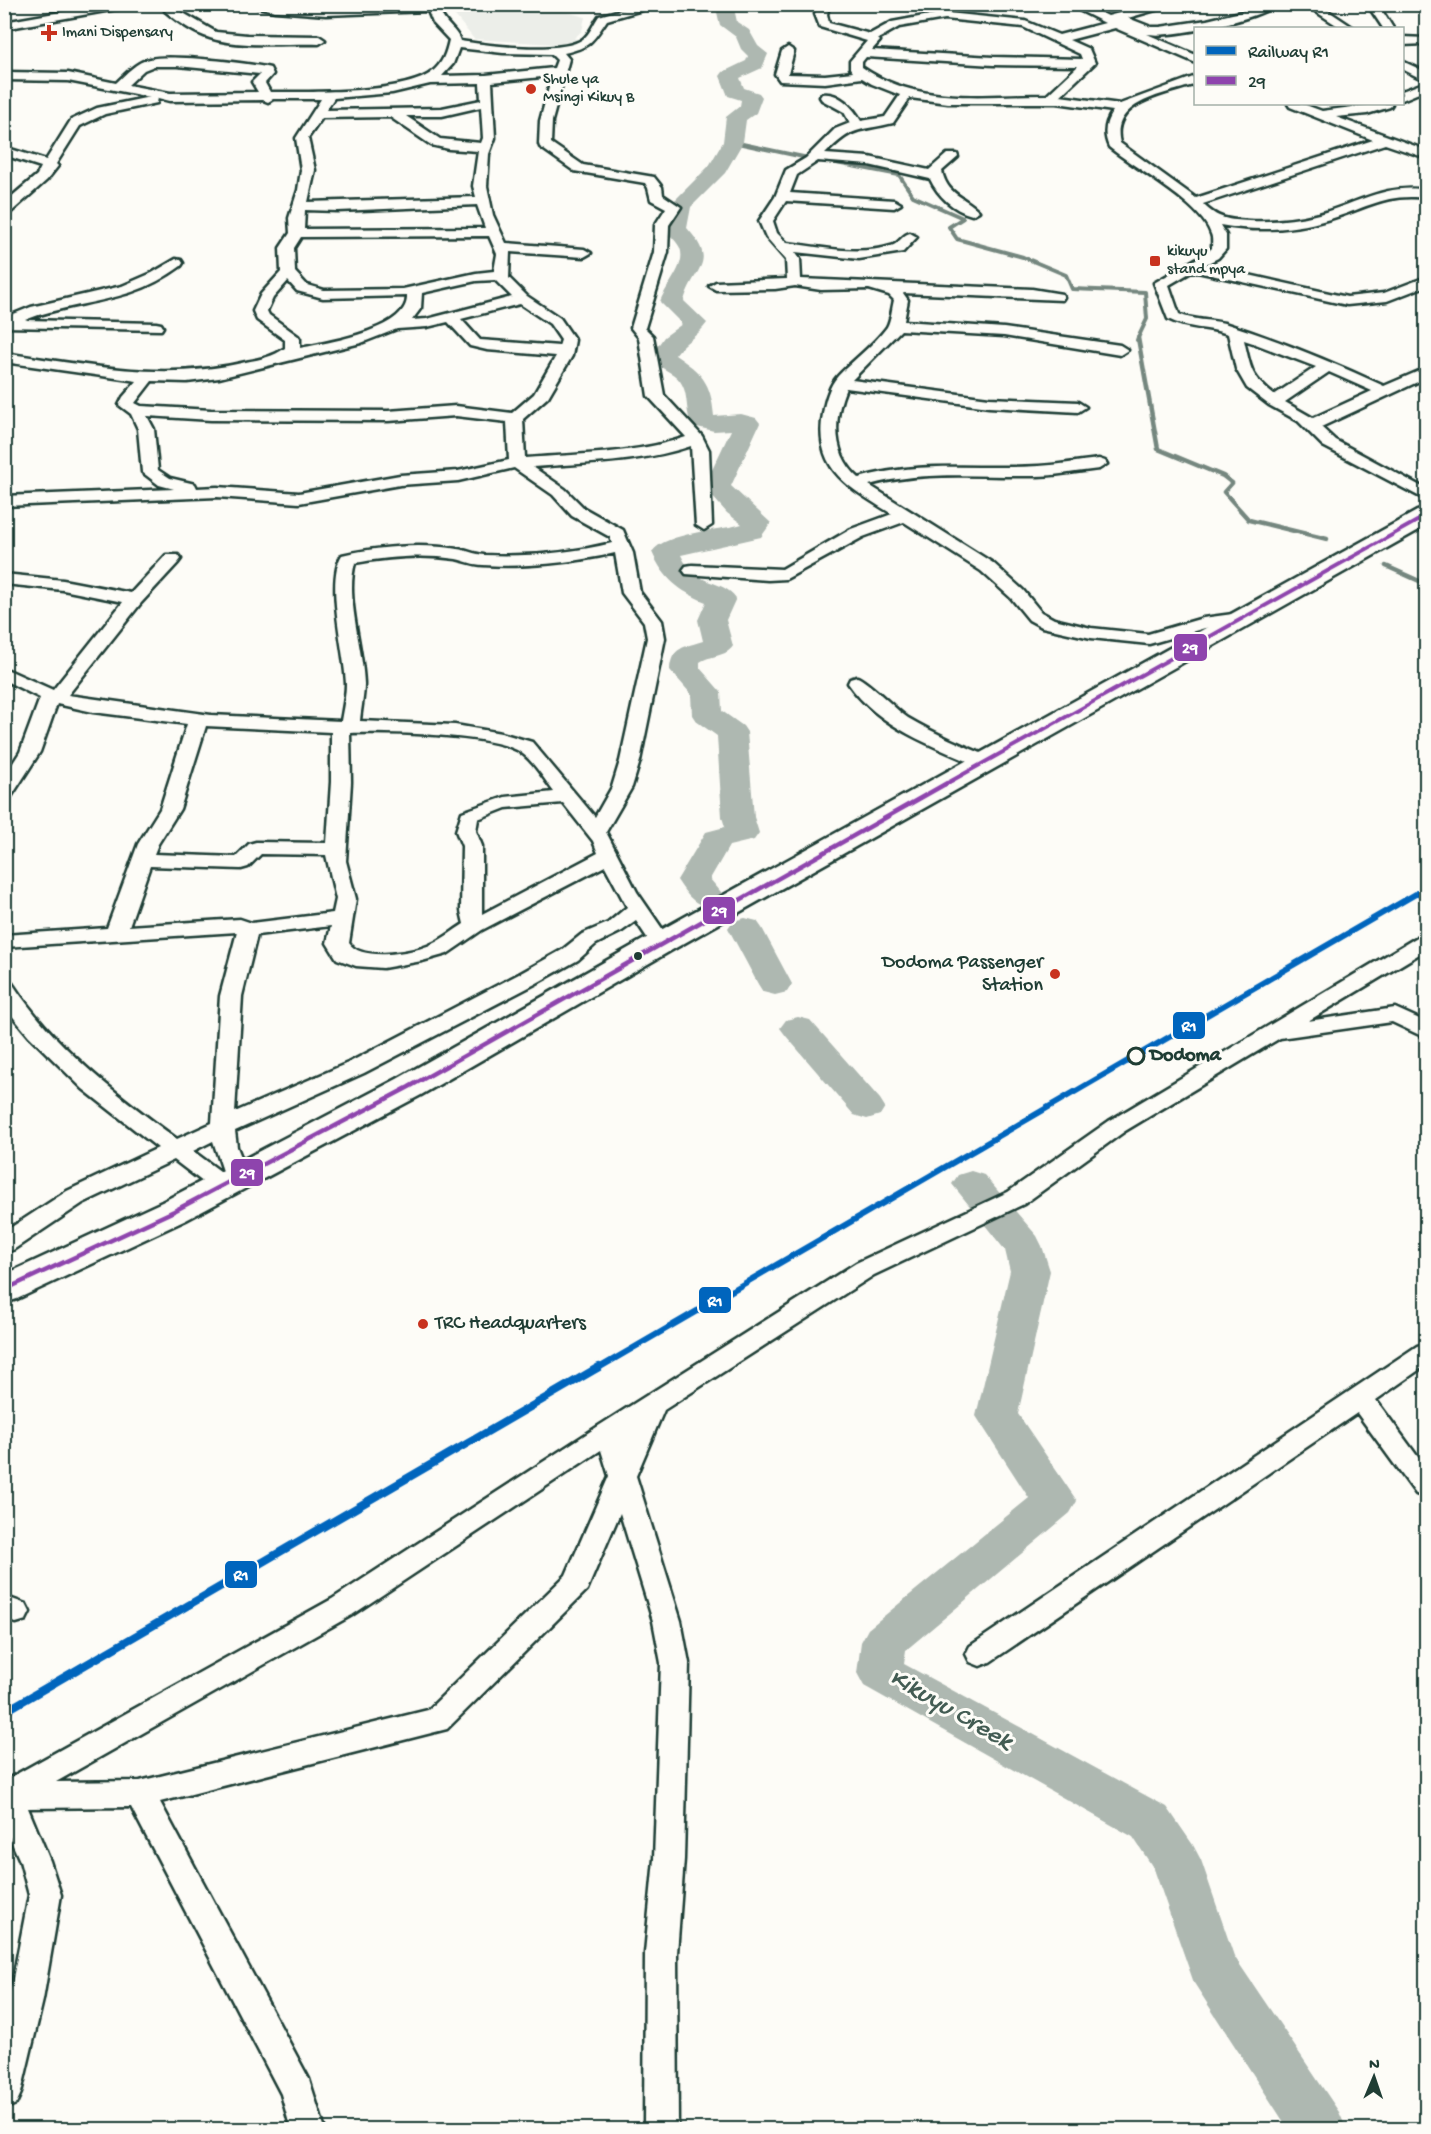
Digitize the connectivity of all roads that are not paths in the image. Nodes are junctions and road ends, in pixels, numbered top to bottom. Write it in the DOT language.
graph roads {
  1 [pos="128,4"];
  2 [pos="237,4"];
  3 [pos="249,4"];
  4 [pos="455,4"];
  5 [pos="658,4"];
  6 [pos="824,4"];
  7 [pos="1072,4"];
  8 [pos="1171,4"];
  9 [pos="1258,4"];
  10 [pos="1309,4"];
  11 [pos="1372,4"];
  12 [pos="433,7"];
  13 [pos="943,10"];
  14 [pos="1112,20"];
  15 [pos="4,26"];
  16 [pos="1346,27"];
  17 [pos="1387,27"];
  18 [pos="871,38"];
  19 [pos="319,40"];
  20 [pos="1062,41"];
  21 [pos="1404,41"];
  22 [pos="1426,41"];
  23 [pos="454,44"];
  24 [pos="555,51"];
  25 [pos="788,51"];
  26 [pos="862,53"];
  27 [pos="1194,59"];
  28 [pos="1089,63"];
  29 [pos="1404,65"];
  30 [pos="561,71"];
  31 [pos="865,74"];
  32 [pos="4,76"];
  33 [pos="1426,77"];
  34 [pos="486,79"];
  35 [pos="430,80"];
  36 [pos="1194,81"];
  37 [pos="1426,86"];
  38 [pos="118,88"];
  39 [pos="330,95"];
  40 [pos="906,95"];
  41 [pos="1404,95"];
  42 [pos="170,97"];
  43 [pos="826,97"];
  44 [pos="268,98"];
  45 [pos="1050,99"];
  46 [pos="488,102"];
  47 [pos="1297,105"];
  48 [pos="1383,105"];
  49 [pos="1121,108"];
  50 [pos="317,114"];
  51 [pos="394,114"];
  52 [pos="1322,115"];
  53 [pos="857,125"];
  54 [pos="1385,140"];
  55 [pos="486,147"];
  56 [pos="4,151"];
  57 [pos="1426,154"];
  58 [pos="816,157"];
  59 [pos="952,157"];
  60 [pos="51,166"];
  61 [pos="936,176"];
  62 [pos="1426,194"];
  63 [pos="782,197"];
  64 [pos="482,201"];
  65 [pos="1194,203"];
  66 [pos="894,204"];
  67 [pos="300,206"];
  68 [pos="4,211"];
  69 [pos="972,212"];
  70 [pos="1213,220"];
  71 [pos="297,233"];
  72 [pos="910,237"];
  73 [pos="498,239"];
  74 [pos="784,248"];
  75 [pos="584,253"];
  76 [pos="176,264"];
  77 [pos="1191,266"];
  78 [pos="288,273"];
  79 [pos="501,275"];
  80 [pos="1426,281"];
  81 [pos="795,282"];
  82 [pos="716,286"];
  83 [pos="885,288"];
  84 [pos="414,291"];
  85 [pos="1057,297"];
  86 [pos="522,299"];
  87 [pos="451,317"];
  88 [pos="4,323"];
  89 [pos="395,325"];
  90 [pos="896,325"];
  91 [pos="156,327"];
  92 [pos="1235,333"];
  93 [pos="1120,350"];
  94 [pos="566,351"];
  95 [pos="287,355"];
  96 [pos="4,357"];
  97 [pos="1328,366"];
  98 [pos="1426,372"];
  99 [pos="149,376"];
  100 [pos="841,383"];
  101 [pos="1384,391"];
  102 [pos="1274,402"];
  103 [pos="1078,407"];
  104 [pos="137,411"];
  105 [pos="515,418"];
  106 [pos="1312,425"];
  107 [pos="696,439"];
  108 [pos="517,463"];
  109 [pos="1099,464"];
  110 [pos="856,484"];
  111 [pos="164,488"];
  112 [pos="1426,495"];
  113 [pos="4,501"];
  114 [pos="906,516"];
  115 [pos="1426,516"];
  116 [pos="704,525"];
  117 [pos="622,546"];
  118 [pos="172,559"];
  119 [pos="692,570"];
  120 [pos="4,579"];
  121 [pos="135,599"];
  122 [pos="1248,616"];
  123 [pos="4,673"];
  124 [pos="857,683"];
  125 [pos="53,697"];
  126 [pos="198,720"];
  127 [pos="345,727"];
  128 [pos="986,762"];
  129 [pos="4,793"];
  130 [pos="568,797"];
  131 [pos="596,832"];
  132 [pos="336,849"];
  133 [pos="609,856"];
  134 [pos="142,860"];
  135 [pos="638,909"];
  136 [pos="342,918"];
  137 [pos="475,926"];
  138 [pos="248,930"];
  139 [pos="116,933"];
  140 [pos="4,941"];
  141 [pos="1426,941"];
  142 [pos="661,943"];
  143 [pos="4,988"];
  144 [pos="1426,1031"];
  145 [pos="1271,1034"];
  146 [pos="223,1126"];
  147 [pos="175,1149"];
  148 [pos="231,1182"];
  149 [pos="4,1244"];
  150 [pos="4,1290"];
  151 [pos="1426,1353"];
  152 [pos="1360,1398"];
  153 [pos="653,1405"];
  154 [pos="609,1432"];
  155 [pos="623,1476"];
  156 [pos="1426,1487"];
  157 [pos="980,1654"];
  158 [pos="140,1794"];
  159 [pos="6,1796"];
  160 [pos="4,2093"];
  161 [pos="308,2130"];
  162 [pos="661,2130"];
  1 -- 15 [label="street"];
  2 -- 19 [label="street"];
  3 -- 12 [label="street"];
  4 -- 12 [label="street"];
  5 -- 24 [label="street"];
  6 -- 18 [label="street"];
  7 -- 14 [label="street"];
  8 -- 14 [label="street"];
  9 -- 14 [label="street"];
  10 -- 16 [label="street"];
  11 -- 17 [label="street"];
  12 -- 23 [label="street"];
  13 -- 18 [label="street"];
  13 -- 20 [label="street"];
  14 -- 20 [label="street"];
  14 -- 27 [label="street"];
  18 -- 26 [label="street"];
  20 -- 28 [label="street"];
  21 -- 22 [label="street"];
  23 -- 24 [label="street"];
  23 -- 35 [label="street"];
  24 -- 30 [label="street"];
  25 -- 31 [label="street"];
  26 -- 28 [label="street"];
  26 -- 31 [label="street"];
  28 -- 45 [label="street"];
  29 -- 33 [label="street"];
  30 -- 34 [label="street"];
  30 -- 107 [label="street"];
  31 -- 40 [label="street"];
  32 -- 38 [label="street"];
  34 -- 35 [label="street"];
  34 -- 46 [label="street"];
  35 -- 39 [label="street"];
  36 -- 49 [label="street"];
  37 -- 41 [label="street"];
  38 -- 42 [label="street"];
  38 -- 44 [label="street"];
  39 -- 44 [label="street"];
  39 -- 50 [label="street"];
  40 -- 45 [label="street"];
  40 -- 53 [label="street"];
  42 -- 44 [label="street"];
  42 -- 60 [label="street"];
  43 -- 53 [label="street"];
  45 -- 49 [label="street"];
  46 -- 51 [label="street"];
  46 -- 55 [label="street"];
  47 -- 52 [label="street"];
  48 -- 52 [label="street"];
  49 -- 65 [label="street"];
  50 -- 51 [label="street"];
  50 -- 67 [label="street"];
  51 -- 55 [label="street"];
  52 -- 54 [label="street"];
  53 -- 58 [label="street"];
  54 -- 57 [label="street"];
  54 -- 65 [label="street"];
  55 -- 64 [label="street"];
  56 -- 60 [label="street"];
  58 -- 61 [label="street"];
  58 -- 63 [label="street"];
  59 -- 61 [label="street"];
  60 -- 68 [label="street"];
  61 -- 69 [label="street"];
  62 -- 70 [label="street"];
  63 -- 66 [label="street"];
  63 -- 74 [label="street"];
  64 -- 67 [label="street"];
  64 -- 73 [label="street"];
  65 -- 70 [label="street"];
  67 -- 71 [label="street"];
  70 -- 77 [label="street"];
  71 -- 73 [label="street"];
  71 -- 78 [label="street"];
  72 -- 74 [label="street"];
  73 -- 75 [label="street"];
  73 -- 79 [label="street"];
  74 -- 81 [label="street"];
  76 -- 88 [label="street"];
  77 -- 80 [label="street"];
  77 -- 92 [label="street"];
  78 -- 84 [label="street"];
  78 -- 95 [label="street"];
  79 -- 84 [label="street"];
  79 -- 86 [label="street"];
  81 -- 82 [label="street"];
  81 -- 83 [label="street"];
  83 -- 85 [label="street"];
  83 -- 90 [label="street"];
  84 -- 89 [label="street"];
  86 -- 87 [label="street"];
  86 -- 94 [label="street"];
  87 -- 89 [label="street"];
  87 -- 94 [label="street"];
  88 -- 91 [label="street"];
  89 -- 95 [label="street"];
  90 -- 93 [label="street"];
  90 -- 100 [label="street"];
  92 -- 97 [label="street"];
  92 -- 102 [label="street"];
  94 -- 105 [label="street"];
  95 -- 99 [label="street"];
  96 -- 99 [label="street"];
  97 -- 101 [label="street"];
  97 -- 102 [label="street"];
  98 -- 101 [label="street"];
  99 -- 104 [label="street"];
  100 -- 103 [label="street"];
  100 -- 110 [label="street"];
  101 -- 106 [label="street"];
  102 -- 106 [label="street"];
  104 -- 105 [label="street"];
  104 -- 111 [label="street"];
  105 -- 108 [label="street"];
  106 -- 112 [label="street"];
  107 -- 108 [label="street"];
  107 -- 116 [label="street"];
  108 -- 111 [label="street"];
  108 -- 117 [label="street"];
  109 -- 110 [label="street"];
  110 -- 114 [label="street"];
  111 -- 113 [label="street"];
  114 -- 119 [label="street"];
  114 -- 122 [label="street"];
  115 -- 122 [label="highway"];
  117 -- 127 [label="street"];
  117 -- 131 [label="street"];
  118 -- 121 [label="street"];
  120 -- 121 [label="street"];
  121 -- 125 [label="street"];
  122 -- 128 [label="highway"];
  123 -- 125 [label="street"];
  124 -- 128 [label="street"];
  125 -- 126 [label="street"];
  125 -- 129 [label="street"];
  126 -- 127 [label="street"];
  126 -- 134 [label="street"];
  127 -- 130 [label="street"];
  127 -- 132 [label="street"];
  128 -- 142 [label="highway"];
  130 -- 131 [label="street"];
  130 -- 137 [label="street"];
  131 -- 133 [label="street"];
  132 -- 134 [label="street"];
  132 -- 136 [label="street"];
  133 -- 135 [label="street"];
  133 -- 137 [label="street"];
  134 -- 139 [label="street"];
  135 -- 142 [label="street"];
  135 -- 146 [label="street"];
  136 -- 137 [label="street"];
  136 -- 138 [label="street"];
  138 -- 139 [label="street"];
  138 -- 146 [label="street"];
  139 -- 140 [label="street"];
  141 -- 145 [label="street"];
  142 -- 148 [label="highway"];
  143 -- 147 [label="street"];
  144 -- 145 [label="street"];
  145 -- 153 [label="street"];
  146 -- 147 [label="street"];
  146 -- 148 [label="street"];
  147 -- 148 [label="street"];
  147 -- 149 [label="street"];
  148 -- 150 [label="highway"];
  151 -- 152 [label="street"];
  152 -- 156 [label="street"];
  152 -- 157 [label="street"];
  153 -- 154 [label="street"];
  153 -- 155 [label="street"];
  154 -- 155 [label="street"];
  154 -- 159 [label="street"];
  155 -- 158 [label="street"];
  155 -- 162 [label="street"];
  158 -- 159 [label="street"];
  158 -- 161 [label="street"];
  159 -- 160 [label="street"];
}
